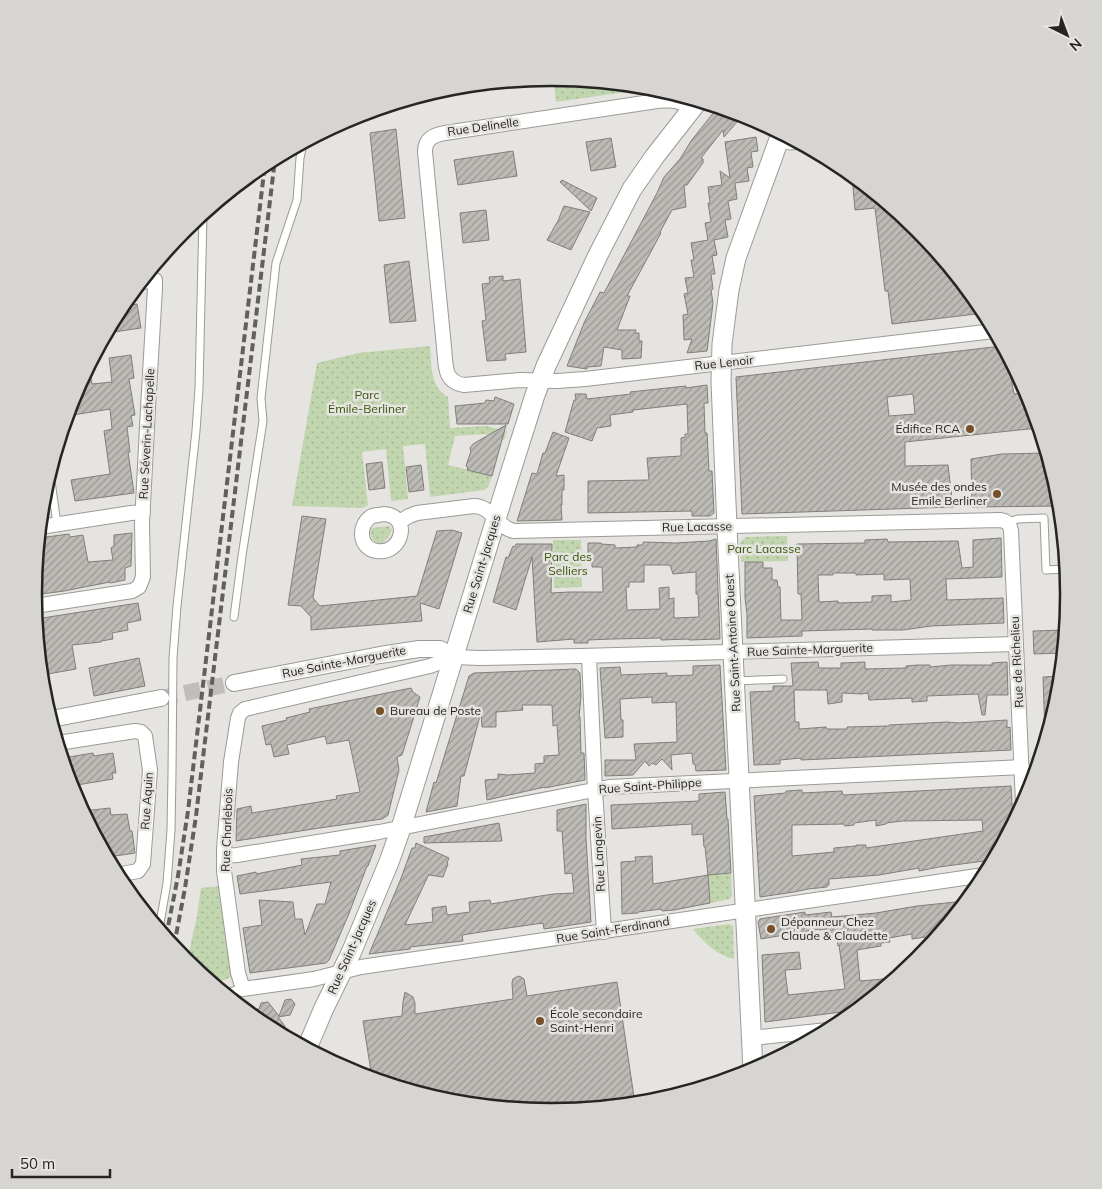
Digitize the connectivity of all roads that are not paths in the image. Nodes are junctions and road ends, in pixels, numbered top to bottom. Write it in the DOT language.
graph roads {
  1 [pos="670,100"];
  2 [pos="694,106"];
  3 [pos="779,139"];
  4 [pos="301,152"];
  5 [pos="203,224"];
  6 [pos="148,285"];
  7 [pos="986,332"];
  8 [pos="721,364"];
  9 [pos="540,380"];
  10 [pos="454,382"];
  11 [pos="52,494"];
  12 [pos="143,512"];
  13 [pos="496,520"];
  14 [pos="399,522"];
  15 [pos="1008,522"];
  16 [pos="56,524"];
  17 [pos="47,526"];
  18 [pos="727,527"];
  19 [pos="1058,569"];
  20 [pos="43,605"];
  21 [pos="234,617"];
  22 [pos="1016,644"];
  23 [pos="733,652"];
  24 [pos="589,656"];
  25 [pos="454,657"];
  26 [pos="783,679"];
  27 [pos="735,681"];
  28 [pos="234,683"];
  29 [pos="161,698"];
  30 [pos="240,713"];
  31 [pos="58,718"];
  32 [pos="64,742"];
  33 [pos="1022,767"];
  34 [pos="739,780"];
  35 [pos="1023,785"];
  36 [pos="595,790"];
  37 [pos="401,828"];
  38 [pos="224,856"];
  39 [pos="126,874"];
  40 [pos="974,877"];
  41 [pos="746,910"];
  42 [pos="161,920"];
  43 [pos="604,932"];
  44 [pos="342,972"];
  45 [pos="243,989"];
  46 [pos="233,991"];
  47 [pos="810,1032"];
  48 [pos="751,1038"];
  49 [pos="310,1042"];
  50 [pos="752,1061"];
  1 -- 10 [label="street, Rue Delinelle"];
  2 -- 9 [label="main road, Rue Saint-Jacques"];
  3 -- 8 [label="main road, Rue Saint-Antoine Ouest"];
  4 -- 21 [label="lane"];
  5 -- 42 [label="lane"];
  6 -- 12 [label="street, Rue Séverin-Lachapelle"];
  7 -- 8 [label="street, Rue Lenoir"];
  8 -- 9 [label="street, Rue Lenoir"];
  8 -- 18 [label="main road, Rue Saint-Antoine Ouest"];
  9 -- 10 [label="street, Rue Lenoir"];
  9 -- 13 [label="main road, Rue Saint-Jacques"];
  11 -- 16 [label="lane"];
  12 -- 16 [label="street"];
  12 -- 20 [label="street, Rue Séverin-Lachapelle"];
  13 -- 14 [label="street, Rue Lacasse"];
  13 -- 18 [label="street, Rue Lacasse"];
  13 -- 25 [label="main road, Rue Saint-Jacques"];
  15 -- 18 [label="street, Rue Lacasse"];
  15 -- 19 [label="lane"];
  15 -- 22 [label="street, Rue de Richelieu"];
  16 -- 17 [label="street"];
  18 -- 23 [label="main road, Rue Saint-Antoine Ouest"];
  22 -- 23 [label="street, Rue Sainte-Marguerite"];
  22 -- 33 [label="street, Rue de Richelieu"];
  23 -- 24 [label="street, Rue Sainte-Marguerite"];
  23 -- 27 [label="main road, Rue Saint-Antoine Ouest"];
  24 -- 25 [label="street, Rue Sainte-Marguerite"];
  24 -- 36 [label="street, Rue Langevin"];
  25 -- 28 [label="street, Rue Sainte-Marguerite"];
  25 -- 30 [label="street, Rue Sainte-Marguerite"];
  25 -- 37 [label="main road, Rue Saint-Jacques"];
  26 -- 27 [label="lane"];
  27 -- 34 [label="main road, Rue Saint-Antoine Ouest"];
  29 -- 31 [label="street"];
  30 -- 38 [label="street, Rue Charlebois"];
  32 -- 39 [label="street, Rue Aquin"];
  33 -- 34 [label="street, Rue Saint-Philippe"];
  33 -- 35 [label="street, Rue de Richelieu"];
  34 -- 36 [label="street, Rue Saint-Philippe"];
  34 -- 41 [label="main road, Rue Saint-Antoine Ouest"];
  36 -- 37 [label="street, Rue Saint-Philippe"];
  36 -- 43 [label="street, Rue Langevin"];
  37 -- 38 [label="street, Rue Saint-Philippe"];
  37 -- 44 [label="main road, Rue Saint-Jacques"];
  38 -- 45 [label="street, Rue Charlebois"];
  40 -- 41 [label="street, Rue Saint-Ferdinand"];
  41 -- 43 [label="street, Rue Saint-Ferdinand"];
  41 -- 48 [label="main road, Rue Saint-Antoine Ouest"];
  43 -- 44 [label="street, Rue Saint-Ferdinand"];
  44 -- 45 [label="street, Rue Saint-Ferdinand"];
  44 -- 49 [label="main road, Rue Saint-Jacques"];
  45 -- 46 [label="lane"];
  47 -- 48 [label="street"];
  48 -- 50 [label="main road, Rue Saint-Antoine Ouest"];
}
